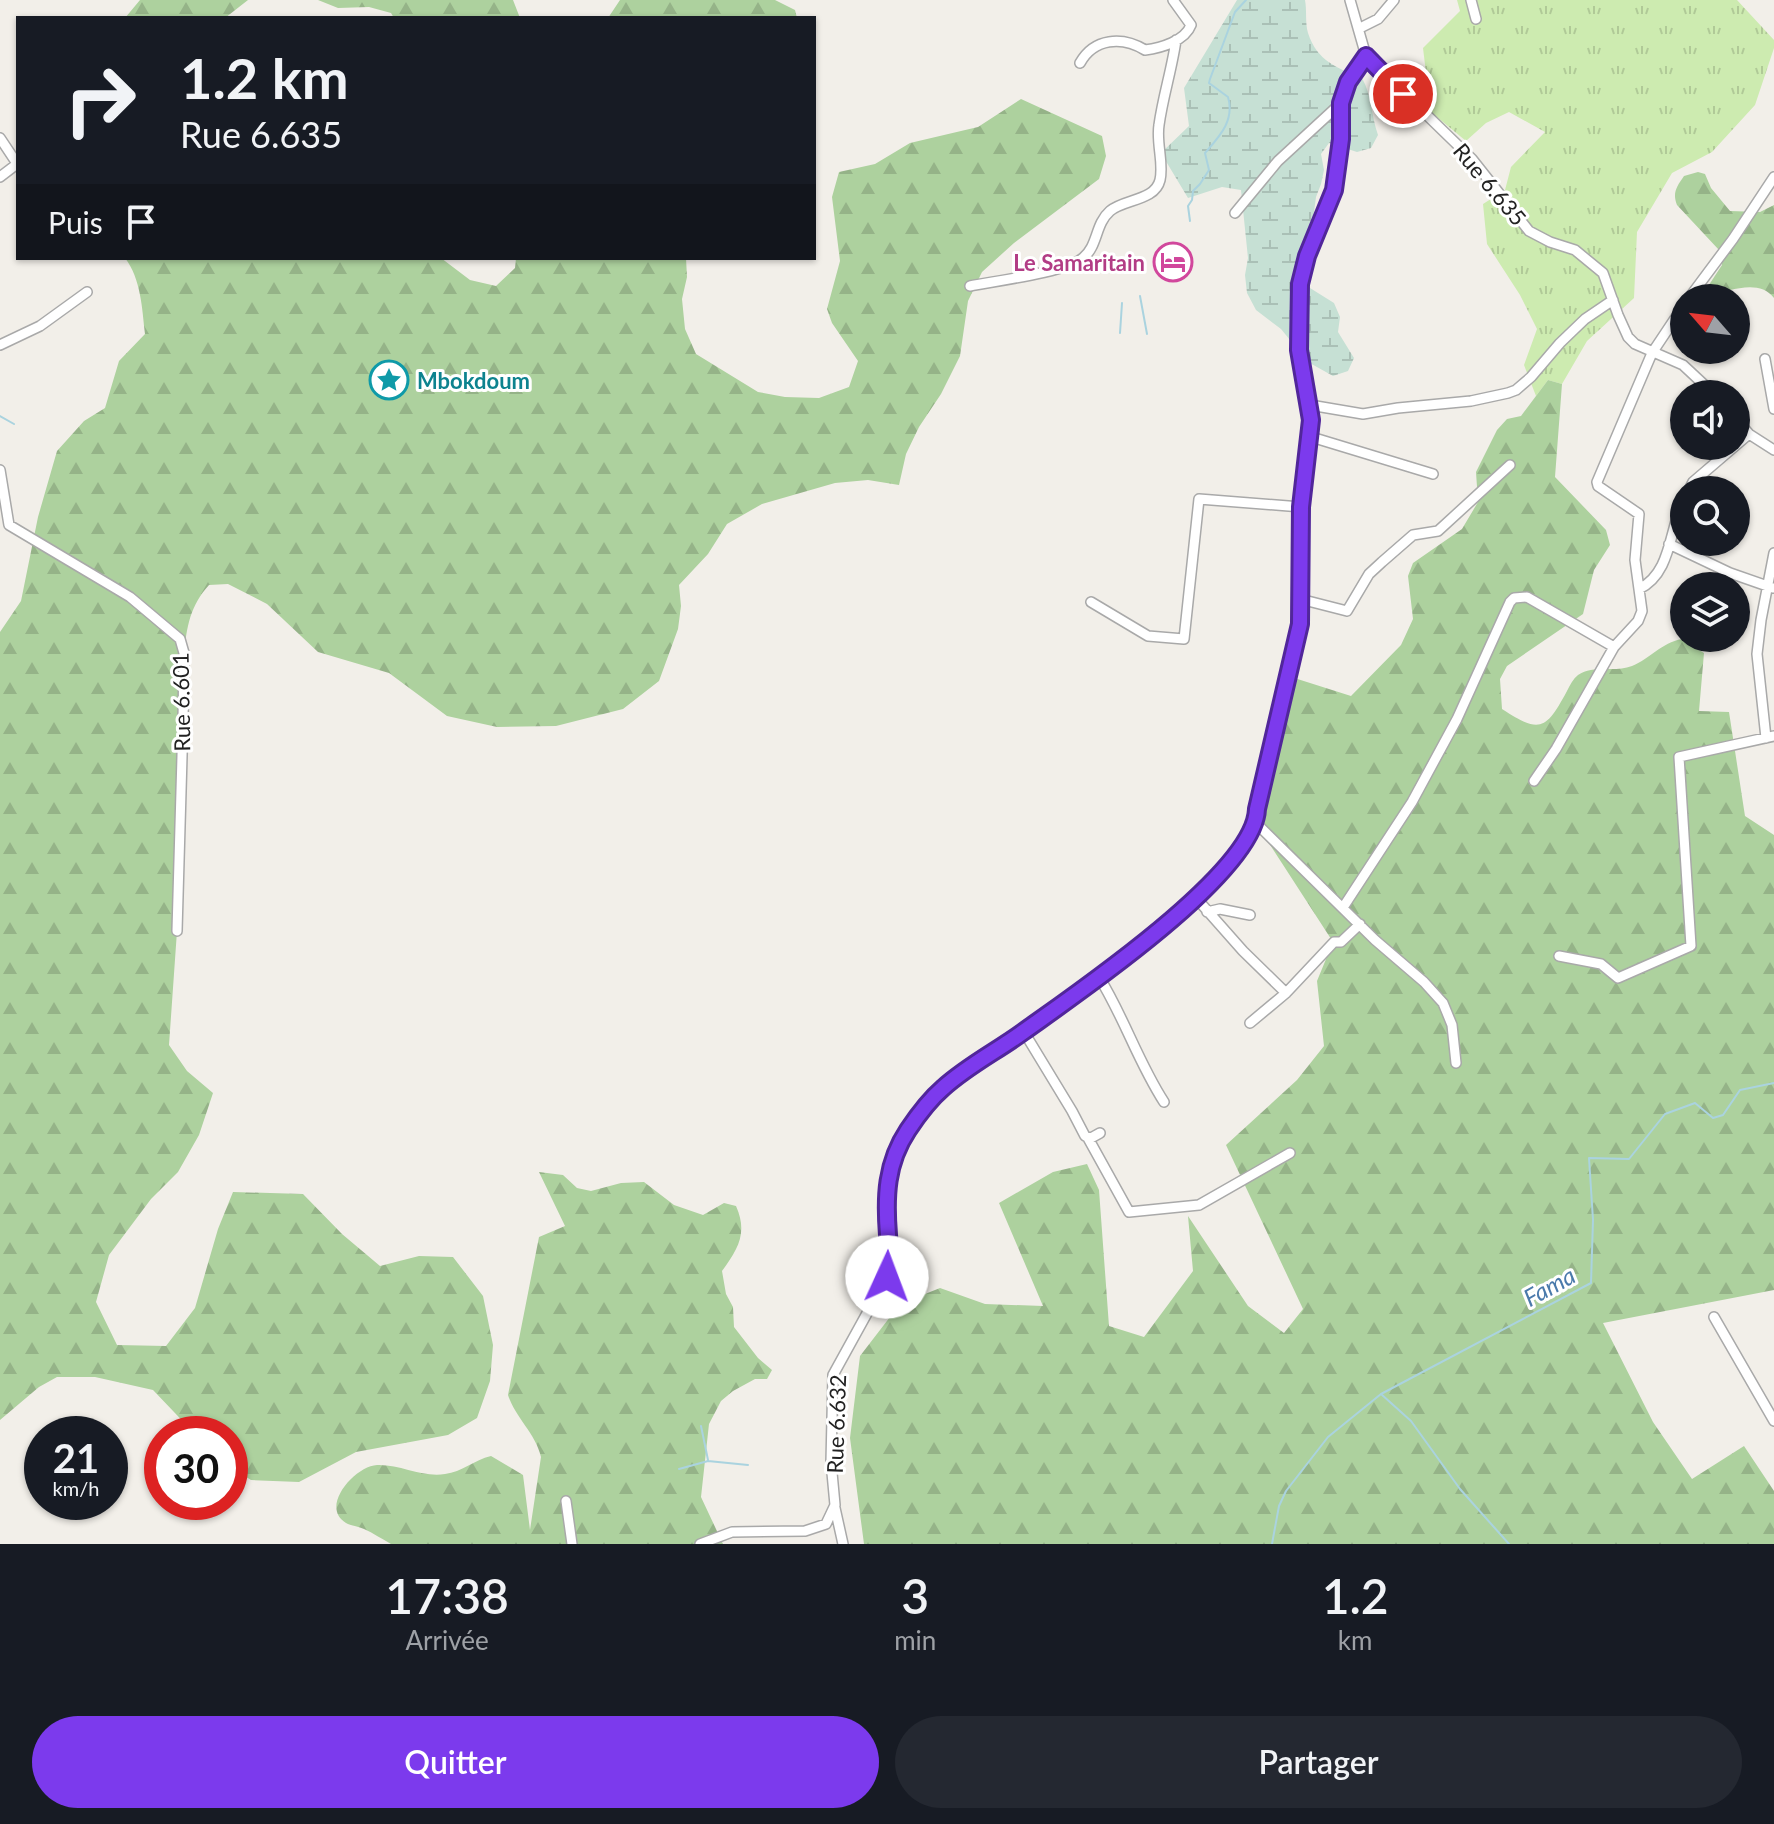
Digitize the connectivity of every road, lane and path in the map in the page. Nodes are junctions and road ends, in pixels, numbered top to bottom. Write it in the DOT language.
graph roads {
  1 [pos="1173,0"];
  2 [pos="1350,0"];
  3 [pos="1394,0"];
  4 [pos="1471,0"];
  5 [pos="1476,19"];
  6 [pos="1360,28"];
  7 [pos="1176,40"];
  8 [pos="1366,56"];
  9 [pos="1080,63"];
  10 [pos="1341,103"];
  11 [pos="0,138"];
  12 [pos="16,162"];
  13 [pos="1772,183"];
  14 [pos="1235,213"];
  15 [pos="1699,284"];
  16 [pos="970,286"];
  17 [pos="87,292"];
  18 [pos="1613,300"];
  19 [pos="1670,326"];
  20 [pos="0,345"];
  21 [pos="1652,353"];
  22 [pos="1765,359"];
  23 [pos="1699,380"];
  24 [pos="1310,405"];
  25 [pos="1774,409"];
  26 [pos="1750,435"];
  27 [pos="1308,436"];
  28 [pos="1774,450"];
  29 [pos="1719,460"];
  30 [pos="1510,465"];
  31 [pos="0,470"];
  32 [pos="1433,474"];
  33 [pos="1700,476"];
  34 [pos="1301,507"];
  35 [pos="1670,541"];
  36 [pos="1669,544"];
  37 [pos="1774,553"];
  38 [pos="1771,587"];
  39 [pos="1639,589"];
  40 [pos="1300,599"];
  41 [pos="1091,602"];
  42 [pos="1614,647"];
  43 [pos="1770,737"];
  44 [pos="1534,781"];
  45 [pos="1256,823"];
  46 [pos="1197,899"];
  47 [pos="1344,906"];
  48 [pos="1207,912"];
  49 [pos="1250,915"];
  50 [pos="1360,924"];
  51 [pos="177,931"];
  52 [pos="1559,956"];
  53 [pos="1099,977"];
  54 [pos="1286,993"];
  55 [pos="1250,1023"];
  56 [pos="1024,1032"];
  57 [pos="1456,1063"];
  58 [pos="1164,1102"];
  59 [pos="1100,1133"];
  60 [pos="1088,1138"];
  61 [pos="1290,1153"];
  62 [pos="1714,1317"];
  63 [pos="1774,1421"];
  64 [pos="566,1501"];
  65 [pos="835,1505"];
  66 [pos="572,1544"];
  67 [pos="700,1544"];
  68 [pos="843,1544"];
  1 -- 7 [label="street"];
  2 -- 6 [label="street"];
  3 -- 6 [label="street"];
  4 -- 5 [label="street"];
  6 -- 8 [label="street"];
  7 -- 9 [label="street"];
  7 -- 16 [label="street"];
  8 -- 10 [label="street, Rue 6.632"];
  8 -- 18 [label="street, Rue 6.635"];
  10 -- 14 [label="street"];
  10 -- 24 [label="street, Rue 6.632"];
  11 -- 12 [label="street"];
  13 -- 15 [label="street"];
  17 -- 20 [label="street"];
  18 -- 21 [label="street, Rue 6.635"];
  18 -- 24 [label="street"];
  19 -- 21 [label="street"];
  21 -- 23 [label="street, Rue 6.635"];
  21 -- 39 [label="street"];
  22 -- 25 [label="street"];
  24 -- 27 [label="street, Rue 6.632"];
  26 -- 28 [label="street"];
  27 -- 32 [label="street"];
  27 -- 34 [label="street, Rue 6.632"];
  29 -- 33 [label="street"];
  30 -- 40 [label="street"];
  31 -- 51 [label="street, Rue 6.601"];
  34 -- 40 [label="street, Rue 6.632"];
  34 -- 41 [label="street"];
  35 -- 36 [label="street"];
  36 -- 38 [label="street"];
  36 -- 39 [label="street"];
  37 -- 38 [label="street"];
  38 -- 43 [label="street"];
  39 -- 42 [label="street"];
  40 -- 45 [label="street, Rue 6.632"];
  42 -- 44 [label="street"];
  42 -- 47 [label="street"];
  43 -- 52 [label="street"];
  45 -- 46 [label="street, Rue 6.632"];
  45 -- 47 [label="street"];
  46 -- 48 [label="street"];
  46 -- 53 [label="street, Rue 6.632"];
  47 -- 50 [label="street"];
  48 -- 49 [label="street"];
  48 -- 54 [label="street"];
  50 -- 54 [label="street"];
  50 -- 57 [label="street"];
  53 -- 56 [label="street, Rue 6.632"];
  53 -- 58 [label="street"];
  54 -- 55 [label="street"];
  56 -- 60 [label="street"];
  56 -- 65 [label="street, Rue 6.632"];
  59 -- 60 [label="street"];
  60 -- 61 [label="street"];
  62 -- 63 [label="street"];
  64 -- 66 [label="street"];
  65 -- 67 [label="street, Rue 6.632"];
  65 -- 68 [label="street, Rue 6.632"];
}
